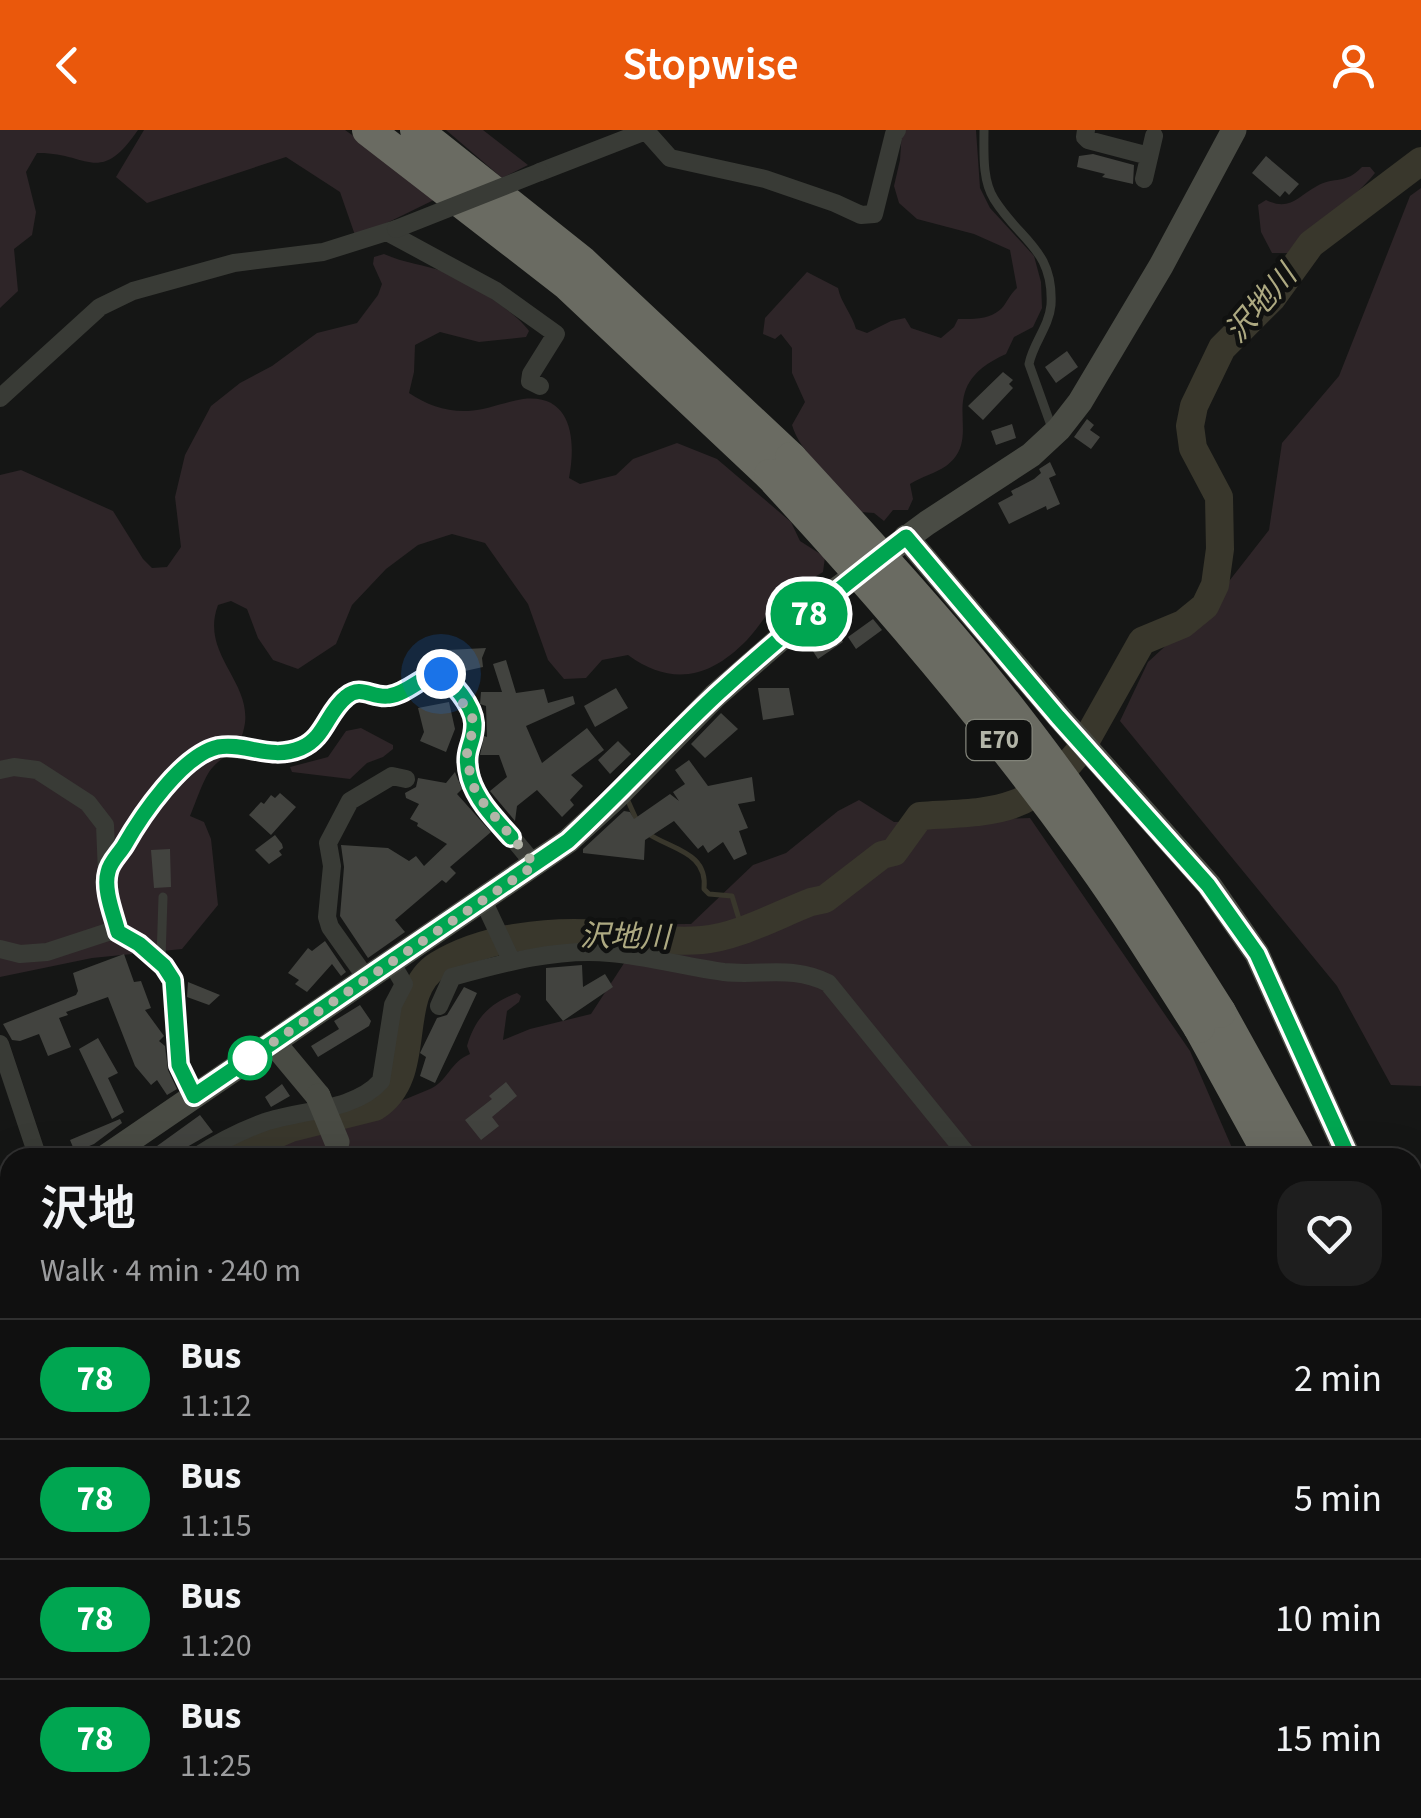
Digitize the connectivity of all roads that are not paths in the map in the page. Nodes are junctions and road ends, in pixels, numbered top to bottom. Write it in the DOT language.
graph roads {
  1 [pos="368,130"];
  2 [pos="416,130"];
  3 [pos="898,130"];
  4 [pos="984,130"];
  5 [pos="1086,130"];
  6 [pos="1234,130"];
  7 [pos="647,131"];
  8 [pos="1154,136"];
  9 [pos="1149,156"];
  10 [pos="1144,179"];
  11 [pos="392,231"];
  12 [pos="540,386"];
  13 [pos="0,398"];
  14 [pos="1054,434"];
  15 [pos="780,467"];
  16 [pos="906,537"];
  17 [pos="0,770"];
  18 [pos="406,779"];
  19 [pos="535,865"];
  20 [pos="108,873"];
  21 [pos="163,897"];
  22 [pos="483,900"];
  23 [pos="118,932"];
  24 [pos="505,947"];
  25 [pos="0,949"];
  26 [pos="391,962"];
  27 [pos="161,963"];
  28 [pos="366,979"];
  29 [pos="440,1006"];
  30 [pos="1210,1020"];
  31 [pos="273,1042"];
  32 [pos="0,1044"];
  33 [pos="194,1096"];
  34 [pos="35,1148"];
  35 [pos="119,1148"];
  36 [pos="211,1148"];
  37 [pos="336,1148"];
  38 [pos="962,1148"];
  39 [pos="1267,1148"];
  40 [pos="1295,1148"];
  41 [pos="1344,1148"];
  1 -- 15 [label="highway, E70"];
  2 -- 15 [label="highway, E70"];
  3 -- 7 [label="street"];
  4 -- 14 [label="lane"];
  5 -- 9 [label="street"];
  6 -- 14 [label="street"];
  7 -- 11 [label="street, bridge"];
  8 -- 9 [label="street"];
  9 -- 10 [label="street"];
  11 -- 12 [label="street"];
  11 -- 13 [label="street"];
  14 -- 16 [label="street"];
  15 -- 30 [label="highway, E70, bridge"];
  16 -- 19 [label="street"];
  16 -- 41 [label="street"];
  17 -- 20 [label="street"];
  18 -- 28 [label="street"];
  19 -- 20 [label="street"];
  19 -- 22 [label="street"];
  20 -- 23 [label="street"];
  21 -- 27 [label="lane"];
  22 -- 24 [label="street"];
  22 -- 26 [label="street"];
  23 -- 25 [label="street"];
  23 -- 27 [label="street"];
  24 -- 29 [label="street"];
  24 -- 38 [label="street"];
  26 -- 28 [label="street"];
  26 -- 36 [label="street"];
  27 -- 33 [label="street"];
  28 -- 31 [label="street"];
  30 -- 39 [label="highway, E70"];
  30 -- 40 [label="highway, E70"];
  31 -- 33 [label="street"];
  31 -- 37 [label="street, bridge"];
  32 -- 34 [label="street"];
  33 -- 35 [label="street"];
}
